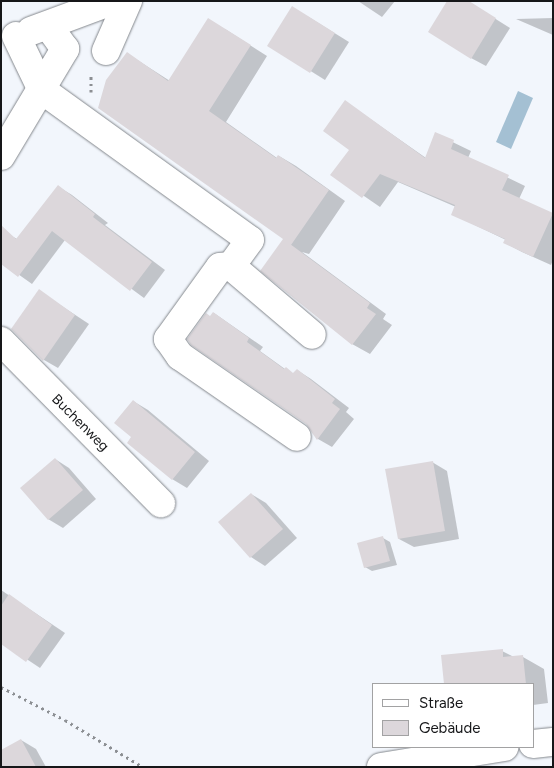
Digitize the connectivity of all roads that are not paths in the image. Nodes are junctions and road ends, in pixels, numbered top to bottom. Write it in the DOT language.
graph roads {
  1 [pos="112,1"];
  2 [pos="128,1"];
  3 [pos="48,26"];
  4 [pos="9,39"];
  5 [pos="106,51"];
  6 [pos="42,90"];
  7 [pos="1,156"];
  8 [pos="231,266"];
  9 [pos="312,336"];
  10 [pos="1,342"];
  11 [pos="297,437"];
  12 [pos="161,503"];
  13 [pos="553,742"];
  14 [pos="534,744"];
  15 [pos="498,748"];
  16 [pos="381,767"];
  1 -- 3 [label="street"];
  2 -- 5 [label="street"];
  3 -- 4 [label="street"];
  3 -- 6 [label="street"];
  4 -- 6 [label="street"];
  6 -- 7 [label="street"];
  6 -- 8 [label="street"];
  8 -- 9 [label="street"];
  8 -- 11 [label="street"];
  10 -- 12 [label="street, Buchenweg"];
  13 -- 14 [label="street"];
  15 -- 16 [label="street"];
}
